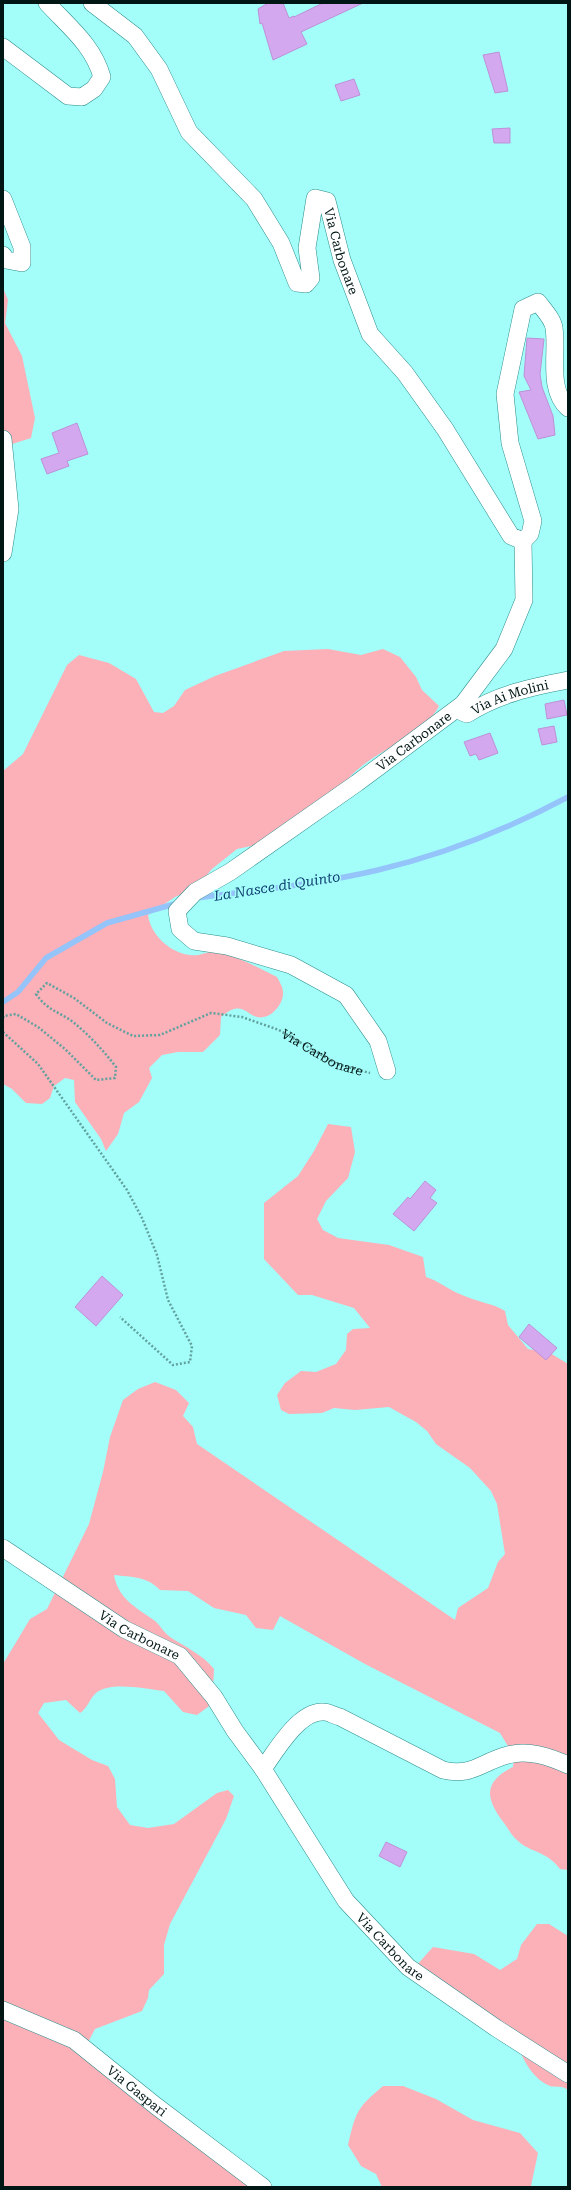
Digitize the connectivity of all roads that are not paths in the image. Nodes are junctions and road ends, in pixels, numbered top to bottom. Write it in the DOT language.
graph roads {
  1 [pos="47,3"];
  2 [pos="92,3"];
  3 [pos="3,47"];
  4 [pos="3,199"];
  5 [pos="3,255"];
  6 [pos="568,408"];
  7 [pos="3,439"];
  8 [pos="523,541"];
  9 [pos="3,553"];
  10 [pos="568,680"];
  11 [pos="463,704"];
  12 [pos="387,1071"];
  13 [pos="3,1548"];
  14 [pos="568,1765"];
  15 [pos="263,1769"];
  16 [pos="3,2010"];
  17 [pos="568,2074"];
  18 [pos="263,2187"];
  1 -- 3 [label="street"];
  2 -- 8 [label="street, Via Carbonare"];
  4 -- 5 [label="street"];
  6 -- 8 [label="street, Via Carbonare"];
  7 -- 9 [label="street"];
  8 -- 11 [label="street, Via Carbonare"];
  10 -- 11 [label="street, Via Ai Molini"];
  11 -- 12 [label="street, Via Carbonare"];
  13 -- 15 [label="street, Via Carbonare"];
  14 -- 15 [label="street"];
  15 -- 17 [label="street, Via Carbonare"];
  16 -- 18 [label="street, Via Gaspari"];
}
